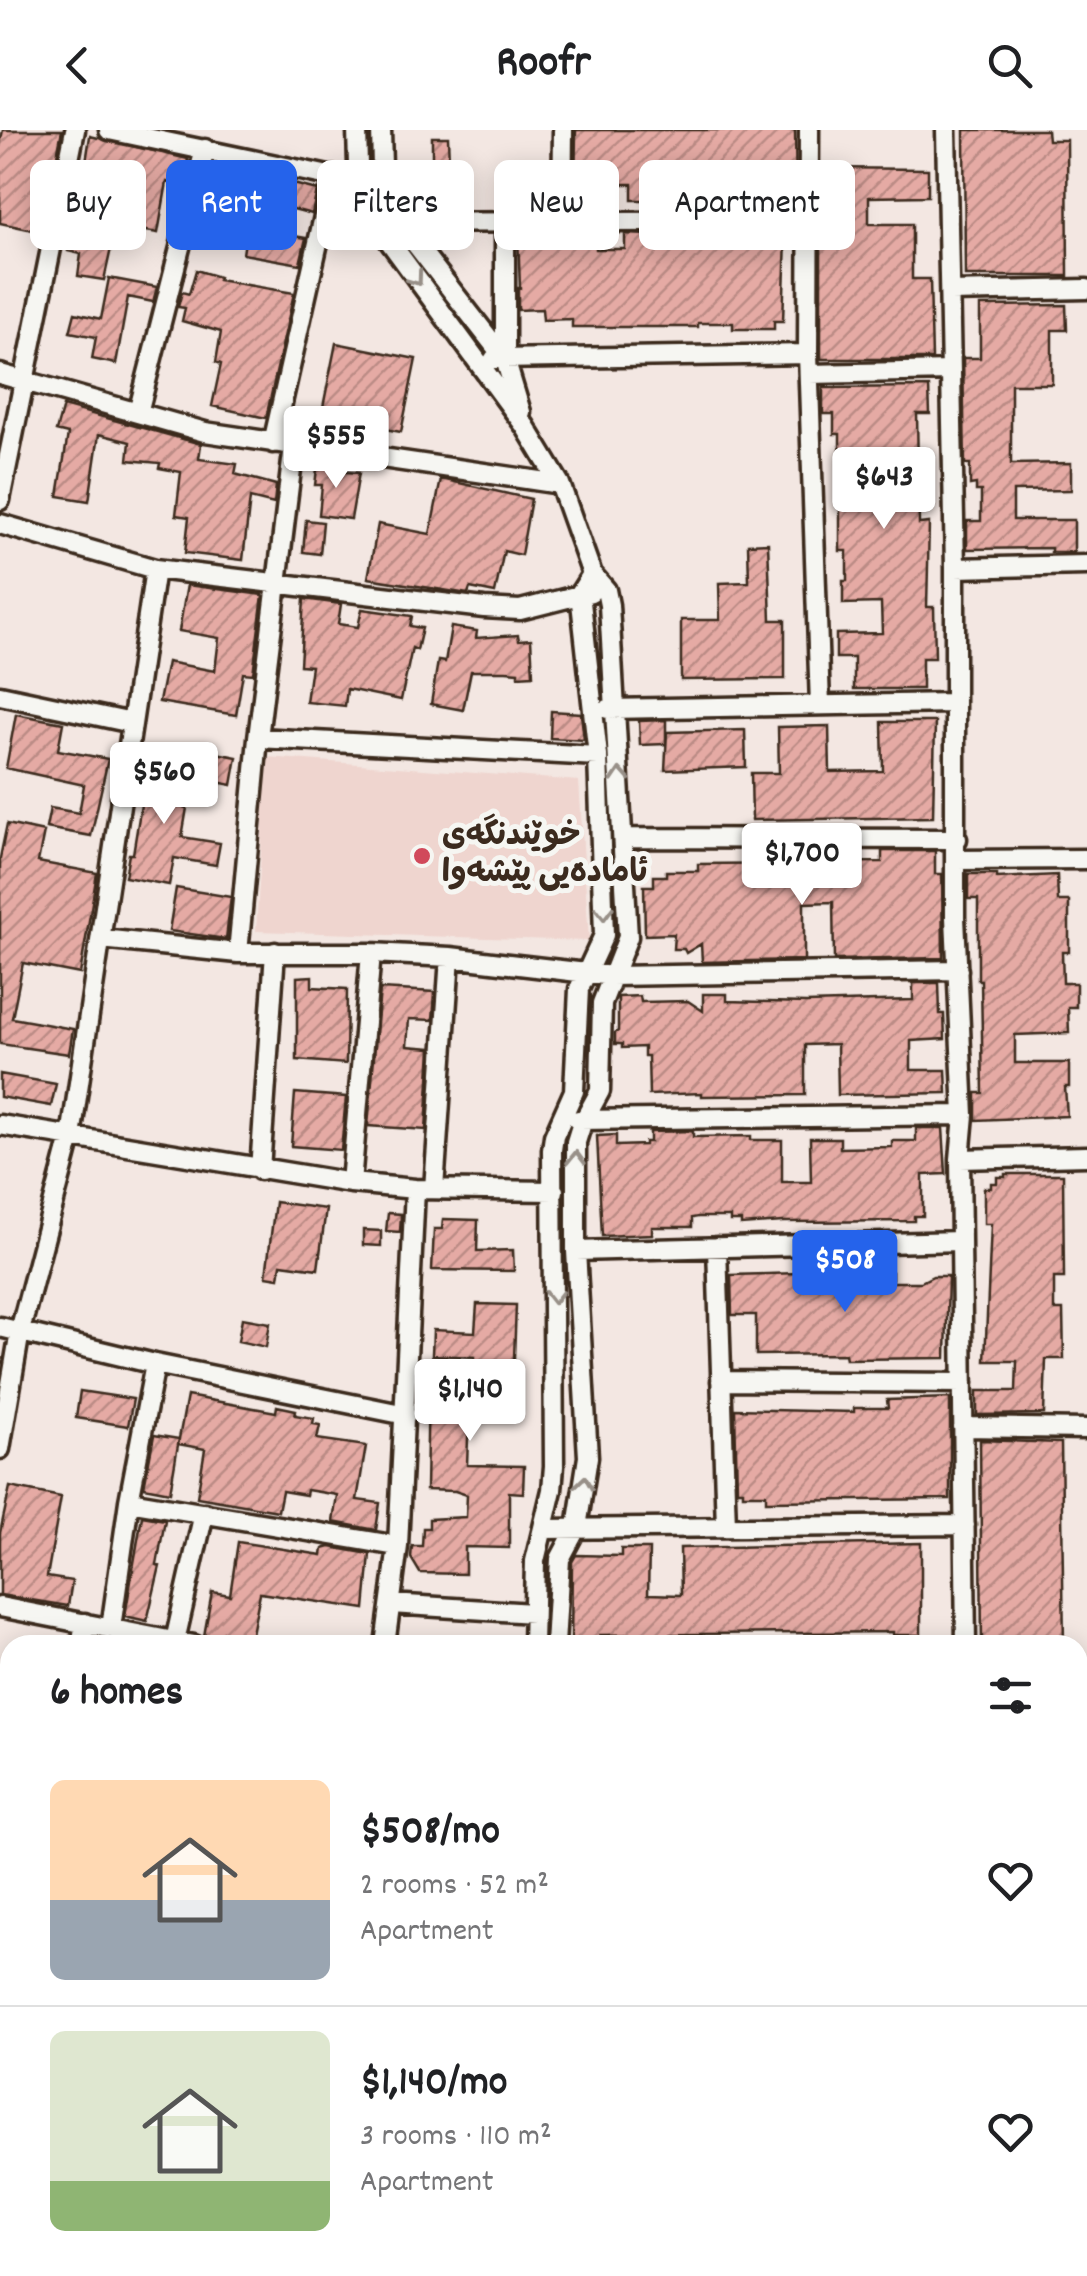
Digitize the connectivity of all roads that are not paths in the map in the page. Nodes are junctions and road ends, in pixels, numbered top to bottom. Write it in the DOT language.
graph roads {
  1 [pos="76,130"];
  2 [pos="109,130"];
  3 [pos="357,130"];
  4 [pos="381,130"];
  5 [pos="563,130"];
  6 [pos="809,130"];
  7 [pos="946,130"];
  8 [pos="204,149"];
  9 [pos="358,160"];
  10 [pos="382,160"];
  11 [pos="563,160"];
  12 [pos="808,160"];
  13 [pos="317,173"];
  14 [pos="317,248"];
  15 [pos="395,250"];
  16 [pos="420,250"];
  17 [pos="505,250"];
  18 [pos="807,250"];
  19 [pos="1087,289"];
  20 [pos="950,292"];
  21 [pos="808,354"];
  22 [pos="505,359"];
  23 [pos="476,360"];
  24 [pos="951,371"];
  25 [pos="0,374"];
  26 [pos="809,374"];
  27 [pos="26,382"];
  28 [pos="138,413"];
  29 [pos="525,426"];
  30 [pos="274,443"];
  31 [pos="294,445"];
  32 [pos="560,484"];
  33 [pos="0,500"];
  34 [pos="0,524"];
  35 [pos="1087,565"];
  36 [pos="955,568"];
  37 [pos="156,569"];
  38 [pos="592,574"];
  39 [pos="276,581"];
  40 [pos="606,590"];
  41 [pos="580,594"];
  42 [pos="1,701"];
  43 [pos="955,702"];
  44 [pos="820,705"];
  45 [pos="616,709"];
  46 [pos="593,710"];
  47 [pos="132,724"];
  48 [pos="258,738"];
  49 [pos="598,756"];
  50 [pos="624,838"];
  51 [pos="956,840"];
  52 [pos="1087,858"];
  53 [pos="955,860"];
  54 [pos="101,939"];
  55 [pos="275,952"];
  56 [pos="370,953"];
  57 [pos="238,954"];
  58 [pos="450,957"];
  59 [pos="958,970"];
  60 [pos="584,973"];
  61 [pos="612,976"];
  62 [pos="964,1115"];
  63 [pos="562,1119"];
  64 [pos="584,1120"];
  65 [pos="0,1125"];
  66 [pos="71,1138"];
  67 [pos="1087,1156"];
  68 [pos="960,1159"];
  69 [pos="260,1170"];
  70 [pos="352,1183"];
  71 [pos="415,1189"];
  72 [pos="434,1189"];
  73 [pos="554,1191"];
  74 [pos="961,1240"];
  75 [pos="717,1247"];
  76 [pos="576,1251"];
  77 [pos="0,1327"];
  78 [pos="20,1331"];
  79 [pos="155,1364"];
  80 [pos="722,1381"];
  81 [pos="963,1383"];
  82 [pos="406,1414"];
  83 [pos="963,1427"];
  84 [pos="1087,1429"];
  85 [pos="0,1448"];
  86 [pos="129,1501"];
  87 [pos="204,1514"];
  88 [pos="964,1524"];
  89 [pos="577,1527"];
  90 [pos="726,1527"];
  91 [pos="543,1529"];
  92 [pos="398,1546"];
  93 [pos="391,1604"];
  94 [pos="0,1607"];
  95 [pos="533,1613"];
  96 [pos="85,1623"];
  97 [pos="111,1628"];
  98 [pos="83,1635"];
  99 [pos="145,1635"];
  100 [pos="176,1635"];
  101 [pos="386,1635"];
  102 [pos="533,1635"];
  103 [pos="556,1635"];
  104 [pos="966,1635"];
  1 -- 27 [label="street"];
  2 -- 8 [label="street"];
  3 -- 9 [label="street"];
  4 -- 10 [label="street"];
  5 -- 11 [label="street"];
  6 -- 12 [label="street"];
  7 -- 20 [label="street"];
  8 -- 13 [label="street"];
  8 -- 28 [label="street"];
  14 -- 30 [label="street"];
  15 -- 23 [label="street, one-way"];
  16 -- 22 [label="street"];
  17 -- 22 [label="street"];
  18 -- 21 [label="street"];
  19 -- 20 [label="street"];
  20 -- 24 [label="street"];
  21 -- 22 [label="street"];
  21 -- 26 [label="street"];
  22 -- 23 [label="street"];
  22 -- 29 [label="street"];
  23 -- 29 [label="street"];
  24 -- 26 [label="street"];
  24 -- 36 [label="street"];
  25 -- 27 [label="street"];
  26 -- 44 [label="street"];
  27 -- 28 [label="street"];
  27 -- 33 [label="street"];
  28 -- 30 [label="street"];
  29 -- 32 [label="street"];
  30 -- 31 [label="street"];
  31 -- 32 [label="street"];
  31 -- 39 [label="street"];
  32 -- 38 [label="street"];
  34 -- 37 [label="street"];
  35 -- 36 [label="street"];
  36 -- 43 [label="street"];
  37 -- 39 [label="street"];
  37 -- 47 [label="street"];
  38 -- 40 [label="street"];
  38 -- 41 [label="street"];
  39 -- 41 [label="street"];
  39 -- 48 [label="street"];
  40 -- 41 [label="street"];
  40 -- 45 [label="street"];
  41 -- 46 [label="street"];
  42 -- 47 [label="street"];
  43 -- 44 [label="street"];
  43 -- 51 [label="street"];
  44 -- 45 [label="street"];
  45 -- 46 [label="street"];
  50 -- 45 [label="street, one-way"];
  46 -- 49 [label="street"];
  47 -- 54 [label="street"];
  48 -- 49 [label="street"];
  48 -- 57 [label="street"];
  49 -- 60 [label="street, one-way"];
  50 -- 51 [label="street"];
  50 -- 61 [label="street"];
  51 -- 53 [label="street"];
  52 -- 53 [label="street"];
  53 -- 59 [label="street"];
  54 -- 57 [label="street"];
  54 -- 66 [label="street"];
  55 -- 56 [label="street"];
  55 -- 57 [label="street"];
  55 -- 69 [label="street"];
  56 -- 58 [label="street"];
  56 -- 70 [label="street"];
  58 -- 60 [label="street"];
  58 -- 72 [label="street"];
  59 -- 61 [label="street"];
  59 -- 62 [label="street"];
  60 -- 61 [label="street"];
  60 -- 63 [label="street"];
  61 -- 64 [label="street"];
  62 -- 64 [label="street"];
  62 -- 68 [label="street"];
  63 -- 64 [label="street"];
  63 -- 73 [label="street"];
  76 -- 64 [label="street, one-way"];
  65 -- 66 [label="street"];
  66 -- 69 [label="street"];
  66 -- 78 [label="street"];
  67 -- 68 [label="street"];
  68 -- 74 [label="street"];
  69 -- 70 [label="street"];
  70 -- 71 [label="street"];
  71 -- 72 [label="street"];
  71 -- 82 [label="street"];
  72 -- 73 [label="street"];
  73 -- 91 [label="street, one-way"];
  74 -- 75 [label="street"];
  74 -- 81 [label="street"];
  75 -- 76 [label="street"];
  75 -- 80 [label="street"];
  89 -- 76 [label="street, one-way"];
  77 -- 78 [label="street"];
  78 -- 79 [label="street"];
  78 -- 85 [label="street"];
  79 -- 82 [label="street"];
  79 -- 86 [label="street"];
  80 -- 81 [label="street"];
  80 -- 90 [label="street"];
  81 -- 83 [label="street"];
  82 -- 92 [label="street"];
  83 -- 84 [label="street"];
  83 -- 88 [label="street"];
  86 -- 87 [label="street"];
  86 -- 97 [label="street"];
  87 -- 92 [label="street"];
  87 -- 100 [label="street"];
  88 -- 90 [label="street"];
  88 -- 104 [label="street"];
  89 -- 90 [label="street"];
  89 -- 91 [label="street"];
  89 -- 103 [label="street"];
  91 -- 95 [label="street"];
  92 -- 93 [label="street"];
  93 -- 95 [label="street"];
  93 -- 101 [label="street"];
  94 -- 96 [label="street"];
  95 -- 102 [label="street"];
  96 -- 97 [label="street"];
  96 -- 98 [label="street"];
  97 -- 99 [label="street"];
}
